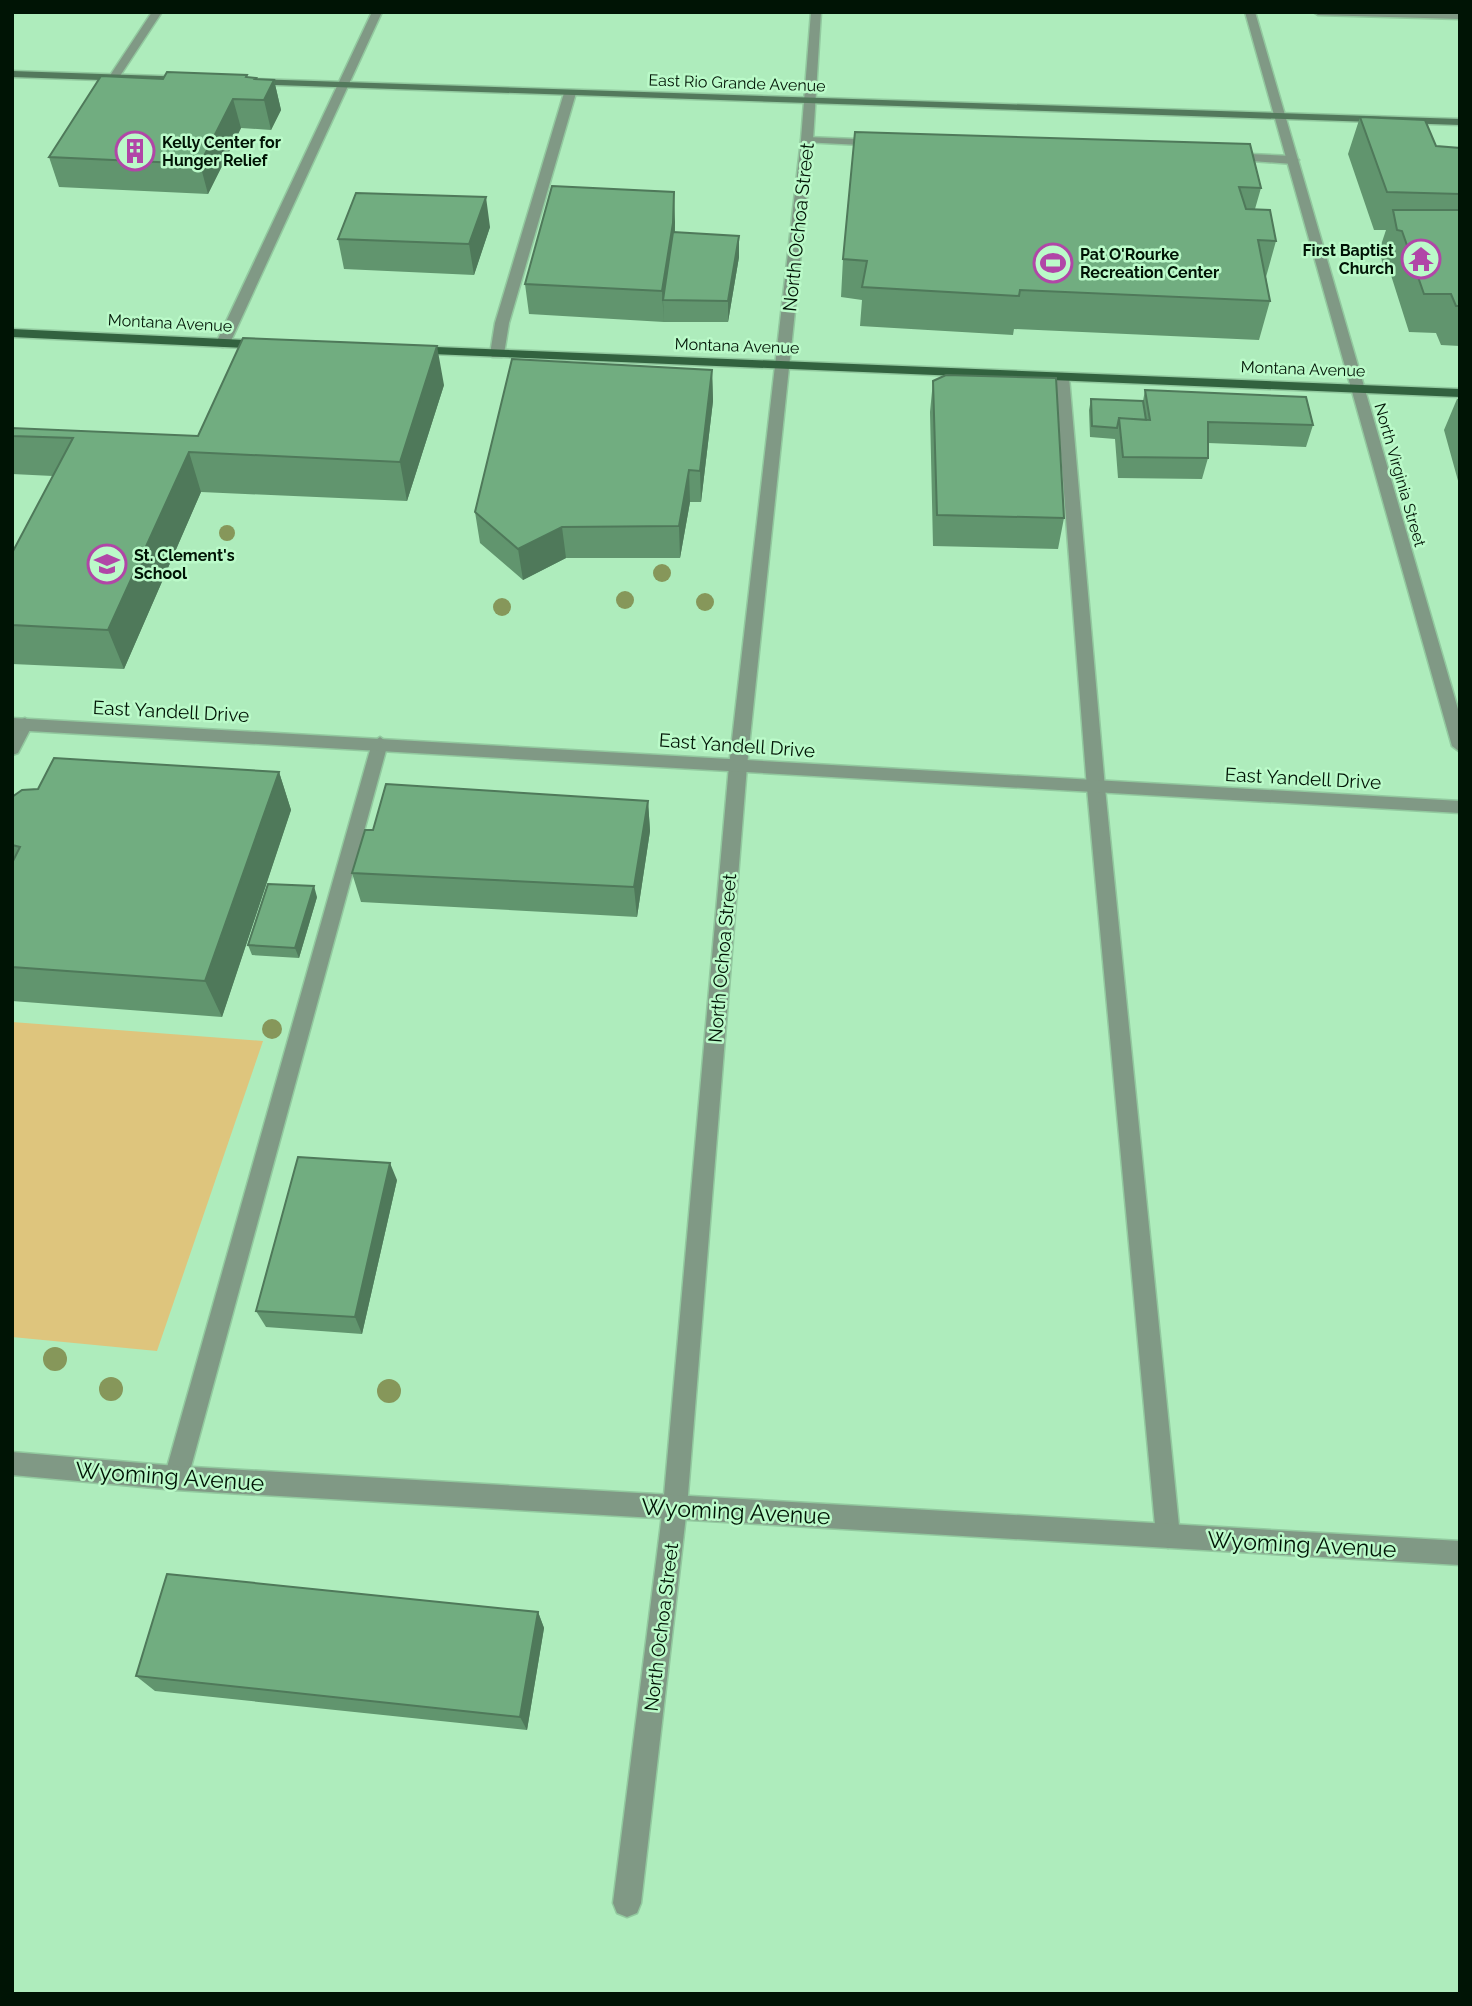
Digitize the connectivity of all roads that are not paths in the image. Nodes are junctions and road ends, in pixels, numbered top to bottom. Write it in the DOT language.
graph roads {
  1 [pos="157,12"];
  2 [pos="377,12"];
  3 [pos="816,12"];
  4 [pos="1250,12"];
  5 [pos="1318,12"];
  6 [pos="1460,16"];
  7 [pos="12,74"];
  8 [pos="114,77"];
  9 [pos="208,80"];
  10 [pos="235,81"];
  11 [pos="343,85"];
  12 [pos="570,93"];
  13 [pos="808,101"];
  14 [pos="1280,116"];
  15 [pos="1460,121"];
  16 [pos="807,140"];
  17 [pos="890,143"];
  18 [pos="1209,156"];
  19 [pos="1293,160"];
  20 [pos="12,333"];
  21 [pos="223,343"];
  22 [pos="286,346"];
  23 [pos="391,350"];
  24 [pos="497,354"];
  25 [pos="783,365"];
  26 [pos="1062,377"];
  27 [pos="1358,389"];
  28 [pos="1460,393"];
  29 [pos="19,724"];
  30 [pos="380,743"];
  31 [pos="1460,746"];
  32 [pos="12,749"];
  33 [pos="738,766"];
  34 [pos="1096,788"];
  35 [pos="1460,807"];
  36 [pos="12,1464"];
  37 [pos="176,1478"];
  38 [pos="676,1507"];
  39 [pos="1168,1536"];
  40 [pos="1460,1553"];
  41 [pos="627,1903"];
  1 -- 8 [label="street"];
  2 -- 11 [label="street"];
  3 -- 13 [label="street, North Ochoa Street"];
  4 -- 14 [label="street, North Virginia Street"];
  5 -- 6 [label="street"];
  7 -- 8 [label="main road"];
  8 -- 9 [label="main road"];
  10 -- 11 [label="main road, East Rio Grande Avenue"];
  11 -- 12 [label="main road, East Rio Grande Avenue"];
  11 -- 21 [label="street"];
  12 -- 13 [label="main road, East Rio Grande Avenue"];
  12 -- 24 [label="street"];
  13 -- 14 [label="main road, East Rio Grande Avenue"];
  13 -- 16 [label="street, North Ochoa Street"];
  14 -- 15 [label="main road, East Rio Grande Avenue"];
  14 -- 19 [label="street, North Virginia Street"];
  16 -- 17 [label="street"];
  16 -- 25 [label="street, North Ochoa Street"];
  18 -- 19 [label="street"];
  19 -- 27 [label="street, North Virginia Street"];
  20 -- 21 [label="main road, Montana Avenue"];
  21 -- 22 [label="main road, Montana Avenue"];
  23 -- 24 [label="main road, Montana Avenue"];
  24 -- 25 [label="main road, Montana Avenue"];
  25 -- 26 [label="main road, Montana Avenue"];
  25 -- 33 [label="street, North Ochoa Street"];
  26 -- 27 [label="main road, Montana Avenue"];
  26 -- 34 [label="street"];
  27 -- 28 [label="main road, Montana Avenue"];
  27 -- 31 [label="street, North Virginia Street"];
  29 -- 30 [label="street, East Yandell Drive"];
  29 -- 32 [label="street"];
  30 -- 33 [label="street, East Yandell Drive"];
  30 -- 37 [label="street"];
  33 -- 34 [label="street, East Yandell Drive"];
  33 -- 38 [label="street, North Ochoa Street"];
  34 -- 35 [label="street, East Yandell Drive"];
  34 -- 39 [label="street"];
  36 -- 37 [label="street, Wyoming Avenue"];
  37 -- 38 [label="street, Wyoming Avenue"];
  38 -- 39 [label="street, Wyoming Avenue"];
  38 -- 41 [label="street, North Ochoa Street"];
  39 -- 40 [label="street, Wyoming Avenue"];
}
